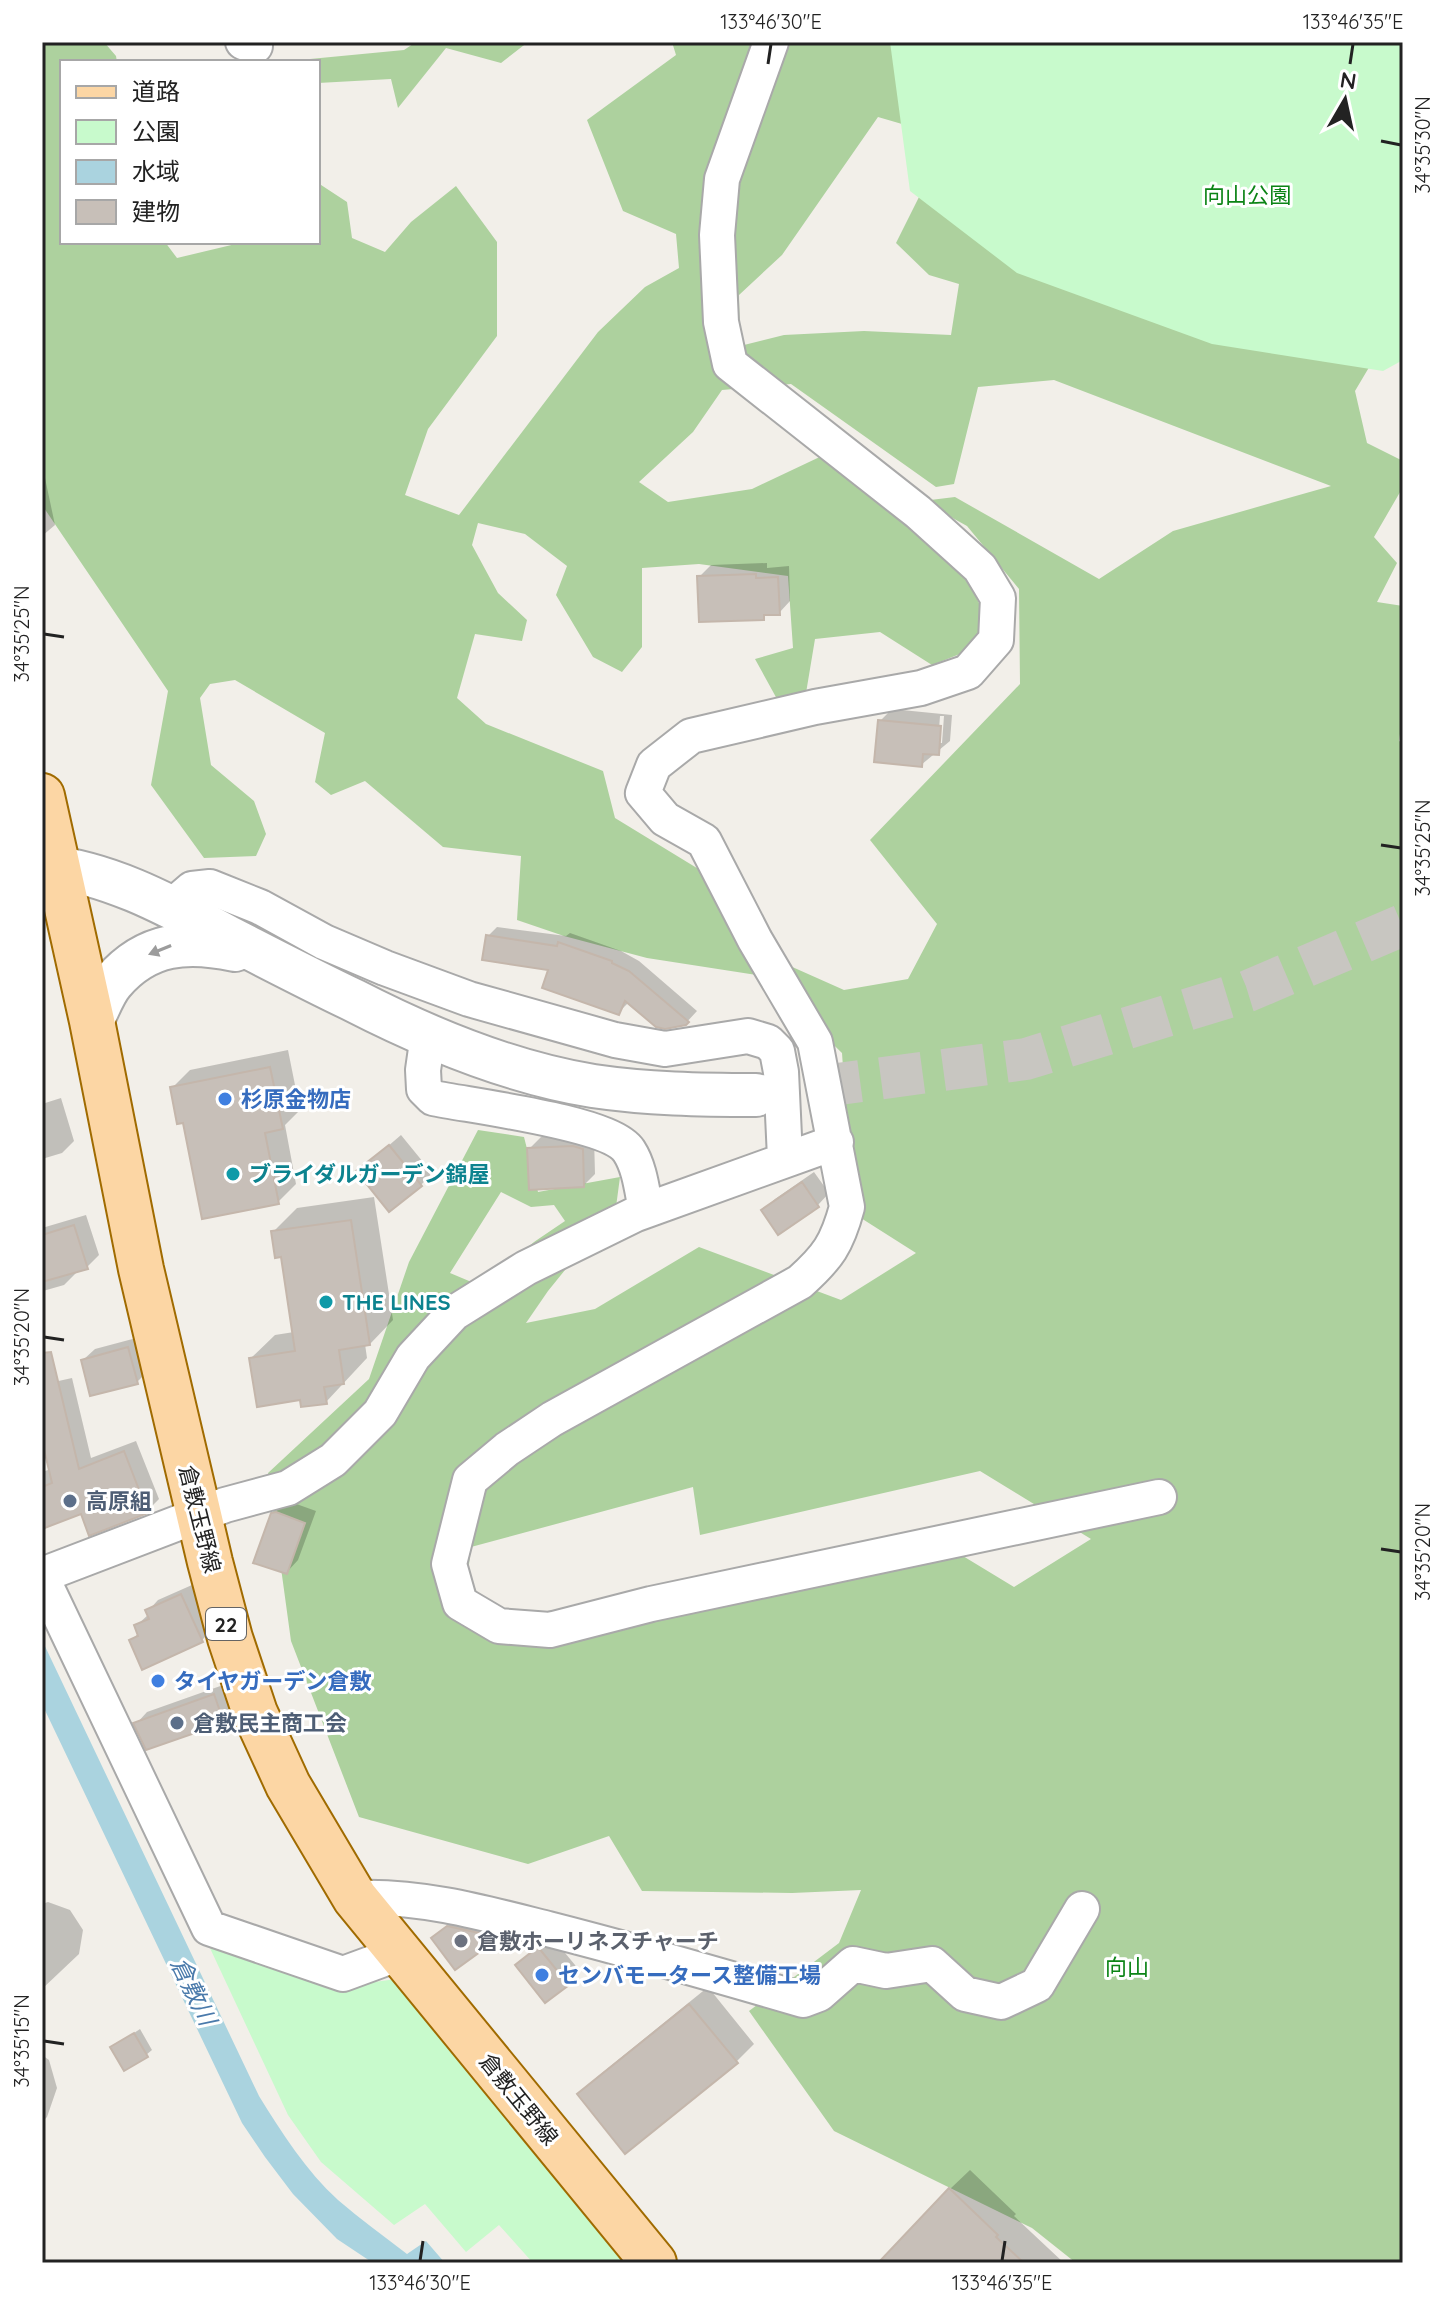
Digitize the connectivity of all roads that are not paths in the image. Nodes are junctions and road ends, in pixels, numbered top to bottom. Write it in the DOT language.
graph roads {
  1 [pos="771,42"];
  2 [pos="42,796"];
  3 [pos="50,866"];
  4 [pos="171,907"];
  5 [pos="264,956"];
  6 [pos="92,1021"];
  7 [pos="428,1035"];
  8 [pos="756,1095"];
  9 [pos="836,1142"];
  10 [pos="785,1158"];
  11 [pos="646,1210"];
  12 [pos="1159,1497"];
  13 [pos="199,1516"];
  14 [pos="42,1577"];
  15 [pos="355,1898"];
  16 [pos="1082,1909"];
  17 [pos="400,1953"];
  18 [pos="654,2263"];
  1 -- 9 [label="street"];
  2 -- 3 [label="main road, 倉敷玉野線 / 22"];
  3 -- 4 [label="street"];
  3 -- 6 [label="main road, 倉敷玉野線 / 22"];
  4 -- 5 [label="street"];
  4 -- 10 [label="street"];
  5 -- 6 [label="street, one-way"];
  5 -- 7 [label="street"];
  6 -- 13 [label="main road, 倉敷玉野線 / 22"];
  7 -- 8 [label="street"];
  7 -- 11 [label="street"];
  9 -- 10 [label="street"];
  9 -- 12 [label="street"];
  10 -- 11 [label="street"];
  11 -- 13 [label="street"];
  13 -- 14 [label="street"];
  13 -- 15 [label="main road, 倉敷玉野線 / 22"];
  14 -- 17 [label="street"];
  15 -- 16 [label="street"];
  15 -- 17 [label="main road, 倉敷玉野線 / 22"];
  17 -- 18 [label="main road, 倉敷玉野線 / 22"];
}
